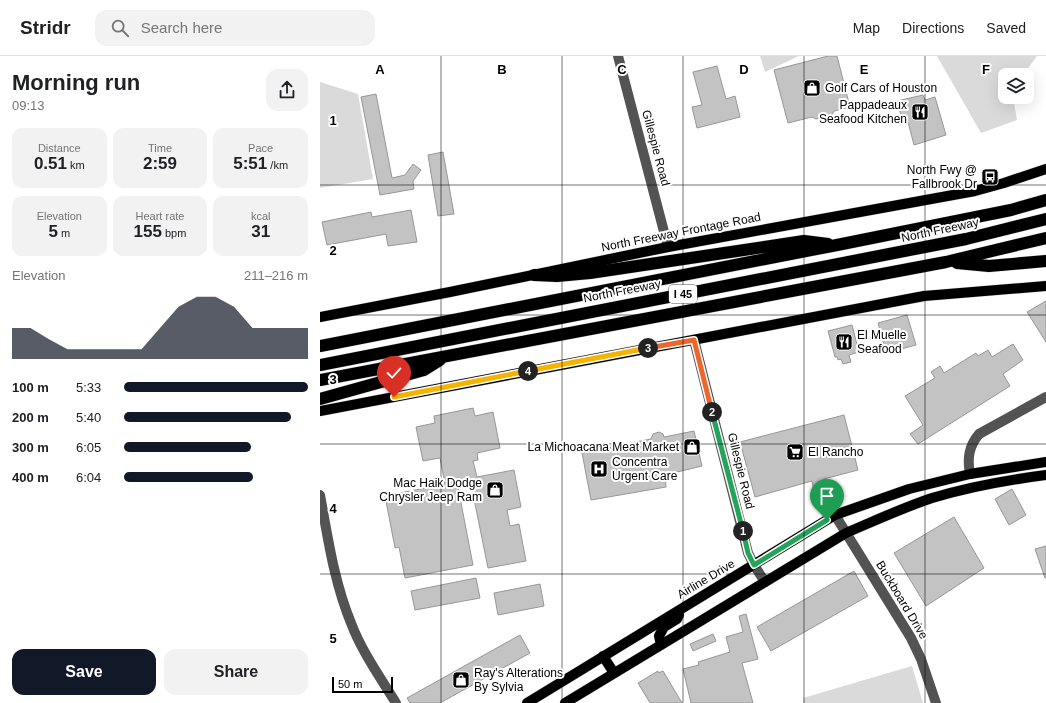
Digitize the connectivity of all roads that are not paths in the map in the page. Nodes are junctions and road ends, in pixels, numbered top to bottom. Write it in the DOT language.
graph roads {
  1 [pos="618,56"];
  2 [pos="1046,169"];
  3 [pos="1046,200"];
  4 [pos="1046,219"];
  5 [pos="1046,238"];
  6 [pos="837,245"];
  7 [pos="668,247"];
  8 [pos="1046,261"];
  9 [pos="946,262"];
  10 [pos="534,275"];
  11 [pos="1046,286"];
  12 [pos="320,317"];
  13 [pos="694,340"];
  14 [pos="320,346"];
  15 [pos="446,356"];
  16 [pos="320,365"];
  17 [pos="320,380"];
  18 [pos="1046,397"];
  19 [pos="320,399"];
  20 [pos="320,412"];
  21 [pos="1046,462"];
  22 [pos="970,474"];
  23 [pos="1046,475"];
  24 [pos="957,491"];
  25 [pos="320,495"];
  26 [pos="835,515"];
  27 [pos="846,533"];
  28 [pos="754,565"];
  29 [pos="765,582"];
  30 [pos="681,609"];
  31 [pos="661,645"];
  32 [pos="603,656"];
  33 [pos="614,673"];
  34 [pos="396,703"];
  35 [pos="527,703"];
  36 [pos="565,703"];
  37 [pos="936,703"];
  1 -- 7 [label="street, Gillespie Road"];
  2 -- 7 [label="main road, North Freeway Frontage Road"];
  3 -- 6 [label="highway, North Freeway / I 45"];
  4 -- 16 [label="highway, North Freeway / I 45"];
  5 -- 9 [label="highway, I 45"];
  6 -- 10 [label="highway"];
  6 -- 14 [label="highway, North Freeway / I 45"];
  7 -- 10 [label="main road, North Freeway Frontage Road"];
  8 -- 9 [label="highway"];
  9 -- 15 [label="highway, I 45"];
  10 -- 12 [label="main road, North Freeway Frontage Road"];
  11 -- 13 [label="main road"];
  13 -- 20 [label="main road"];
  13 -- 28 [label="street, Gillespie Road"];
  15 -- 17 [label="highway, I 45"];
  15 -- 19 [label="highway"];
  18 -- 22 [label="street"];
  21 -- 22 [label="main road, Airline Drive"];
  22 -- 24 [label="main road"];
  22 -- 26 [label="main road, Airline Drive"];
  23 -- 24 [label="main road"];
  24 -- 27 [label="main road"];
  25 -- 34 [label="street"];
  26 -- 27 [label="street, Buckboard Drive"];
  26 -- 28 [label="main road, Airline Drive"];
  27 -- 29 [label="main road"];
  27 -- 37 [label="street, Buckboard Drive"];
  28 -- 29 [label="street, Gillespie Road"];
  28 -- 30 [label="main road, Airline Drive"];
  29 -- 31 [label="main road"];
  30 -- 31 [label="main road"];
  30 -- 32 [label="main road, Airline Drive"];
  31 -- 33 [label="main road"];
  32 -- 33 [label="main road"];
  32 -- 35 [label="main road, Airline Drive"];
  33 -- 36 [label="main road"];
}
